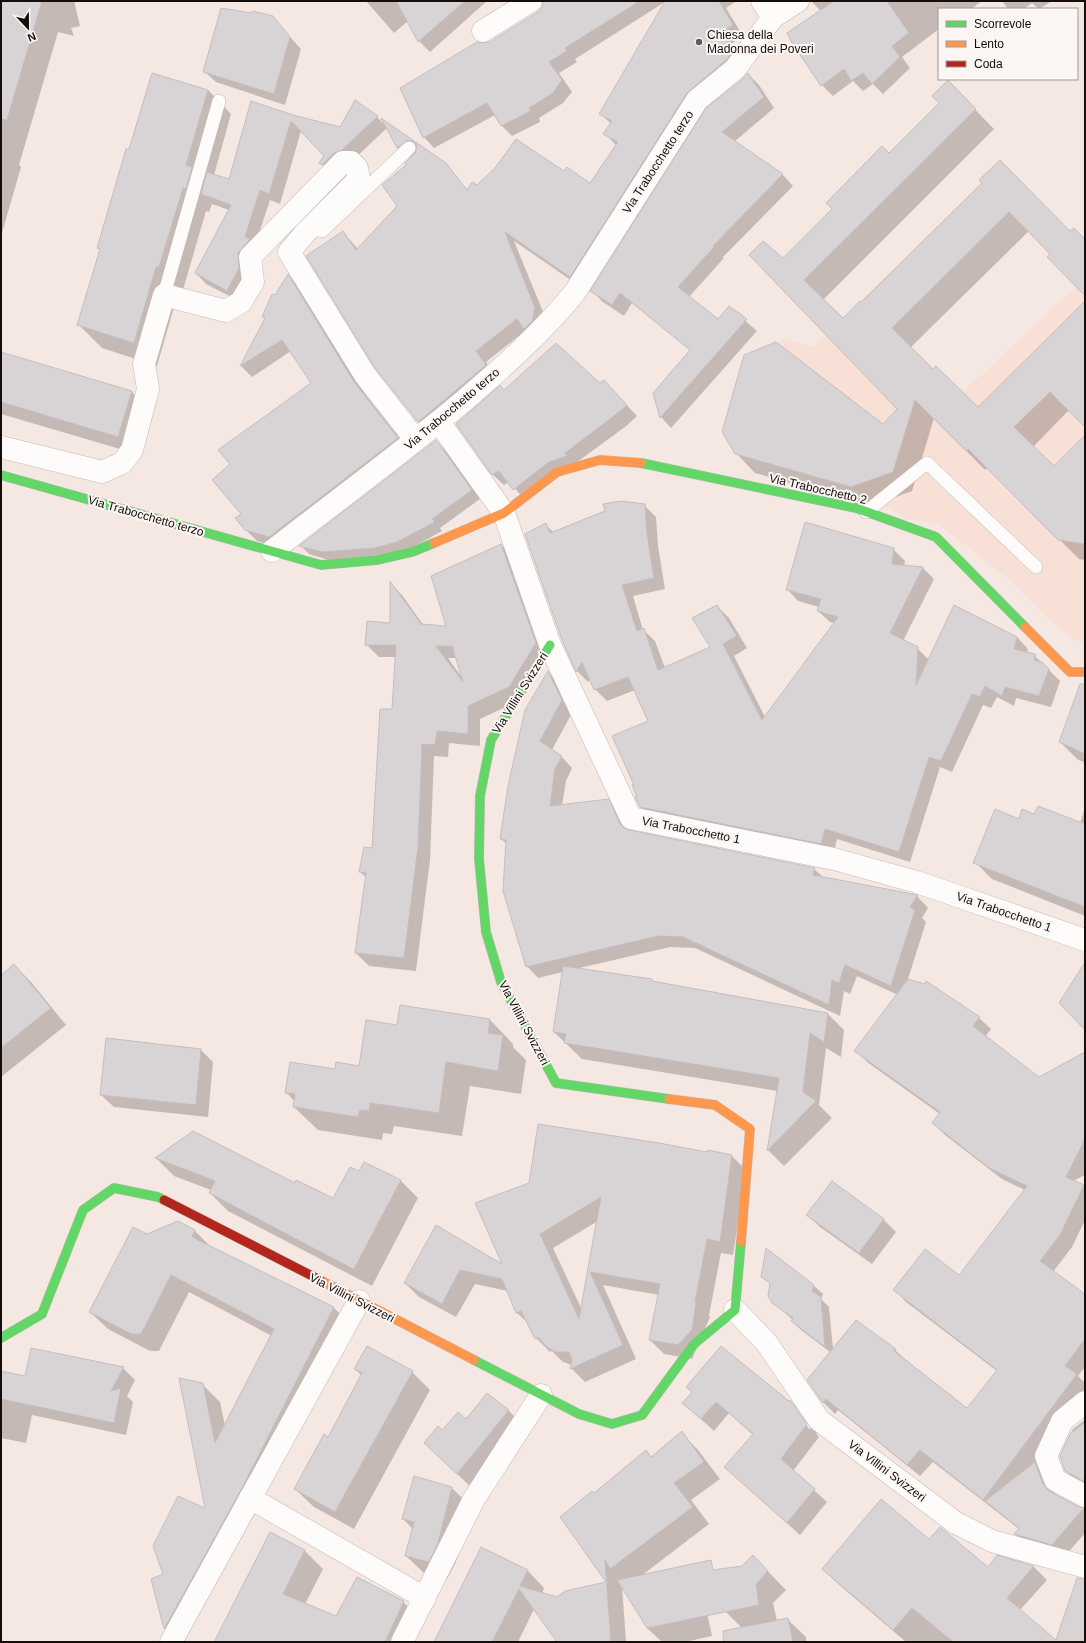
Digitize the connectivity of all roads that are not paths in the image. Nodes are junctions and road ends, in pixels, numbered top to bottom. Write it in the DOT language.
graph roads {
  1 [pos="531,1"];
  2 [pos="798,1"];
  3 [pos="767,9"];
  4 [pos="483,32"];
  5 [pos="219,101"];
  6 [pos="409,148"];
  7 [pos="304,233"];
  8 [pos="164,295"];
  9 [pos="439,422"];
  10 [pos="416,440"];
  11 [pos="1,447"];
  12 [pos="1,475"];
  13 [pos="504,512"];
  14 [pos="866,512"];
  15 [pos="272,551"];
  16 [pos="1036,567"];
  17 [pos="550,644"];
  18 [pos="1085,672"];
  19 [pos="1085,940"];
  20 [pos="358,1301"];
  21 [pos="735,1310"];
  22 [pos="1,1338"];
  23 [pos="541,1395"];
  24 [pos="1085,1402"];
  25 [pos="1085,1496"];
  26 [pos="250,1498"];
  27 [pos="1085,1567"];
  28 [pos="425,1598"];
  29 [pos="171,1642"];
  30 [pos="402,1642"];
  1 -- 4 [label="street"];
  2 -- 3 [label="street"];
  3 -- 9 [label="street, Via Trabocchetto terzo"];
  5 -- 8 [label="lane"];
  6 -- 7 [label="lane"];
  7 -- 8 [label="street"];
  7 -- 10 [label="street"];
  8 -- 11 [label="street"];
  9 -- 10 [label="street, Via Trabocchetto terzo"];
  9 -- 13 [label="street, Via Trabocchetto 1"];
  10 -- 15 [label="street, Via Trabocchetto terzo"];
  12 -- 15 [label="street, Via Trabocchetto terzo"];
  13 -- 14 [label="street, Via Trabocchetto 2"];
  13 -- 15 [label="street, Via Trabocchetto 2"];
  13 -- 17 [label="street, Via Trabocchetto 1"];
  14 -- 16 [label="lane"];
  14 -- 18 [label="street, Via Trabocchetto 2"];
  17 -- 19 [label="street, Via Trabocchetto 1"];
  17 -- 21 [label="street, Via Villini Svizzeri"];
  20 -- 22 [label="street, Via Villini Svizzeri"];
  20 -- 23 [label="street, Via Villini Svizzeri"];
  20 -- 26 [label="street"];
  21 -- 23 [label="street, Via Villini Svizzeri"];
  21 -- 27 [label="street, Via Villini Svizzeri"];
  23 -- 28 [label="street"];
  24 -- 25 [label="street"];
  26 -- 28 [label="street"];
  26 -- 29 [label="street"];
  28 -- 30 [label="street"];
}
